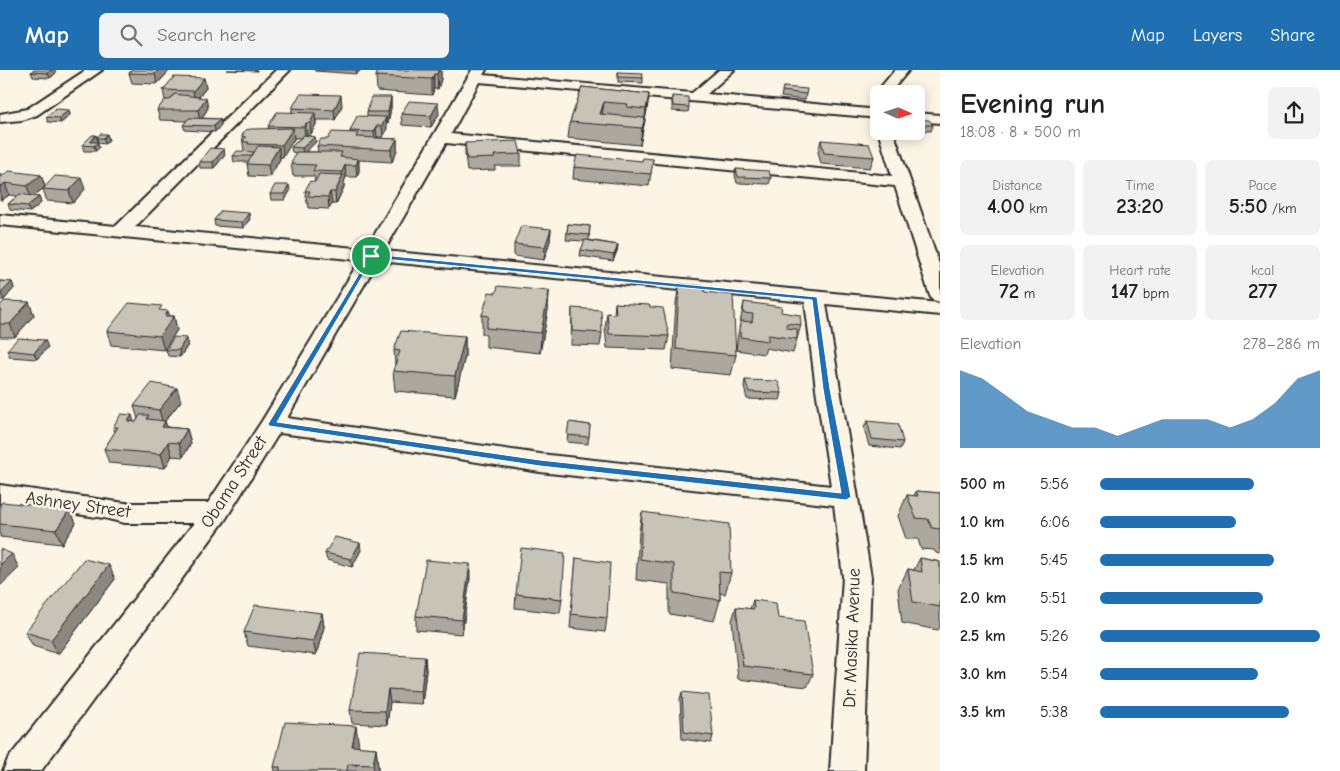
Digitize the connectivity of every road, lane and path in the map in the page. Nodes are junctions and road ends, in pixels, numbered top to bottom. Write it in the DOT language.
graph roads {
  1 [pos="96,70"];
  2 [pos="282,70"];
  3 [pos="727,70"];
  4 [pos="902,70"];
  5 [pos="477,74"];
  6 [pos="890,85"];
  7 [pos="696,97"];
  8 [pos="32,112"];
  9 [pos="870,113"];
  10 [pos="0,118"];
  11 [pos="925,118"];
  12 [pos="940,119"];
  13 [pos="0,133"];
  14 [pos="441,138"];
  15 [pos="887,140"];
  16 [pos="902,182"];
  17 [pos="0,220"];
  18 [pos="120,232"];
  19 [pos="371,256"];
  20 [pos="940,296"];
  21 [pos="815,299"];
  22 [pos="940,309"];
  23 [pos="272,424"];
  24 [pos="0,494"];
  25 [pos="846,497"];
  26 [pos="216,513"];
  27 [pos="20,771"];
  28 [pos="847,771"];
  1 -- 8 [label="street"];
  2 -- 18 [label="street"];
  3 -- 7 [label="street"];
  4 -- 6 [label="street"];
  5 -- 7 [label="street"];
  5 -- 14 [label="street, Obama Street"];
  7 -- 9 [label="street"];
  8 -- 10 [label="street"];
  8 -- 13 [label="street"];
  11 -- 12 [label="street"];
  14 -- 16 [label="street"];
  14 -- 19 [label="street, Obama Street"];
  15 -- 16 [label="street"];
  16 -- 20 [label="street"];
  17 -- 18 [label="street"];
  18 -- 19 [label="street"];
  19 -- 21 [label="street"];
  19 -- 23 [label="street, Obama Street"];
  21 -- 22 [label="street"];
  21 -- 25 [label="street, Dr. Masika Avenue"];
  23 -- 25 [label="street"];
  23 -- 26 [label="street, Obama Street"];
  24 -- 26 [label="street, Ashney Street"];
  25 -- 28 [label="street, Dr. Masika Avenue"];
  26 -- 27 [label="street, Obama Street"];
}
